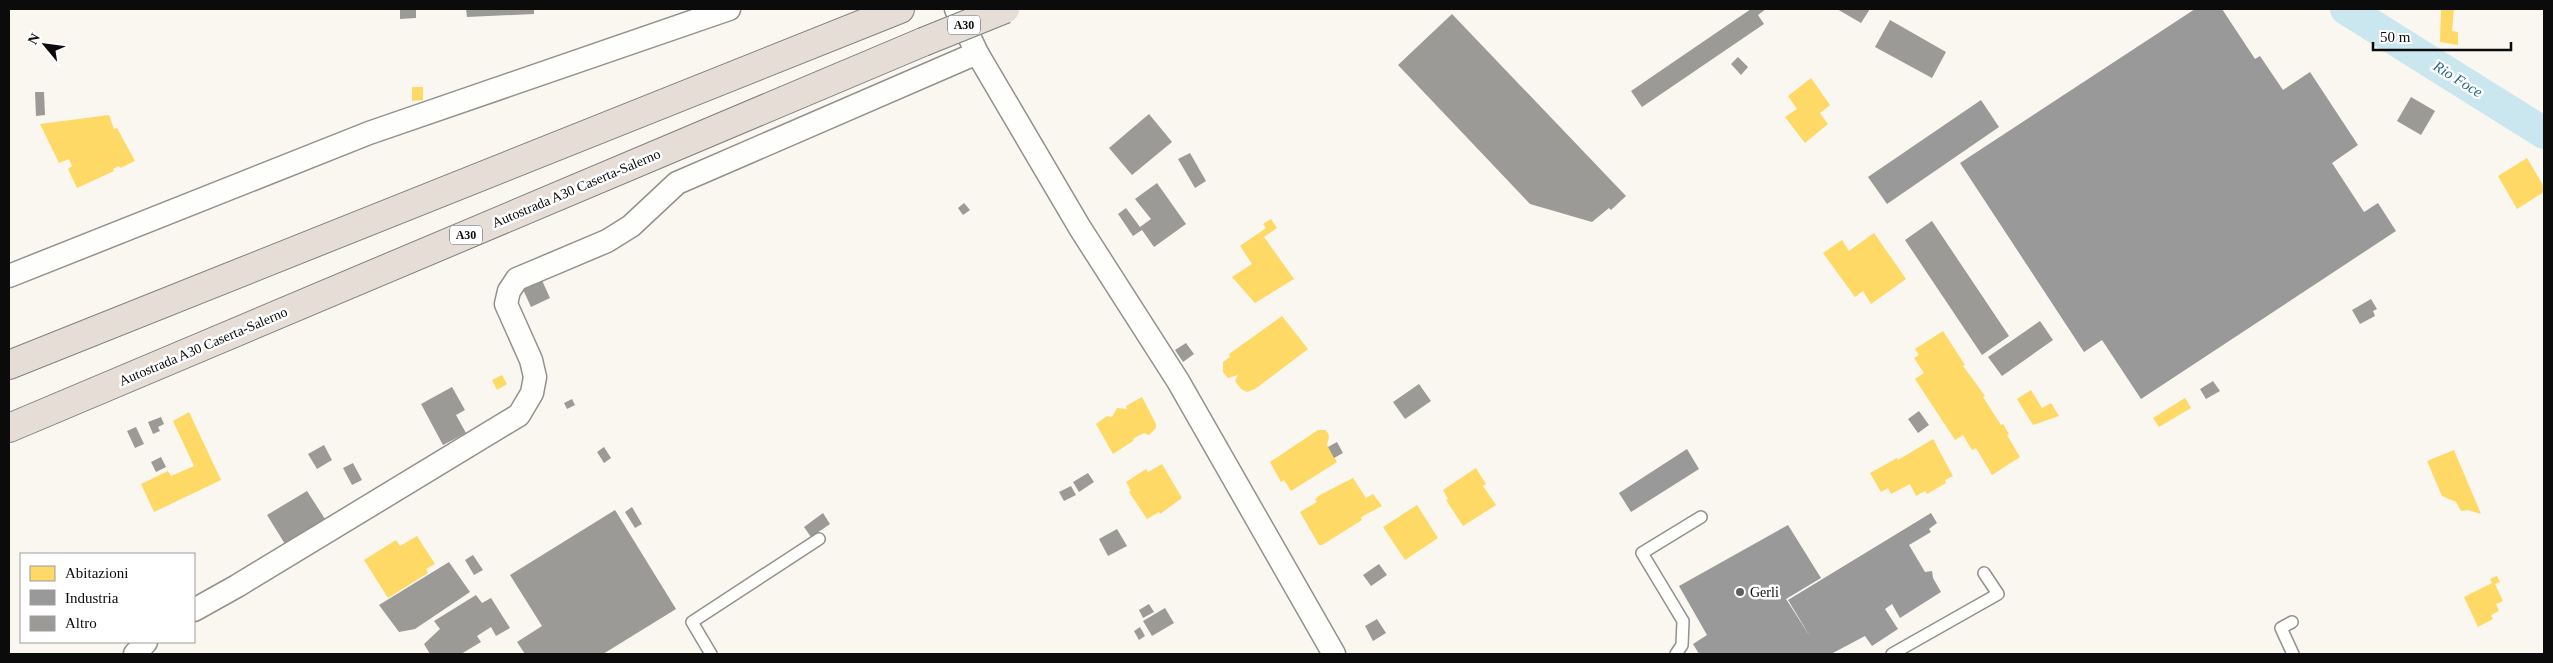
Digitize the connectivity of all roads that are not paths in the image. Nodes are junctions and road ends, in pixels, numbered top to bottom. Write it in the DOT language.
graph roads {
  1 [pos="729,9"];
  2 [pos="900,9"];
  3 [pos="956,9"];
  4 [pos="1005,9"];
  5 [pos="977,53"];
  6 [pos="9,276"];
  7 [pos="9,365"];
  8 [pos="9,428"];
  9 [pos="1701,517"];
  10 [pos="819,539"];
  11 [pos="1984,574"];
  12 [pos="195,609"];
  13 [pos="2292,622"];
  14 [pos="145,643"];
  15 [pos="135,654"];
  16 [pos="712,654"];
  17 [pos="1334,654"];
  18 [pos="1676,654"];
  19 [pos="1892,654"];
  20 [pos="2293,654"];
  1 -- 6 [label="street"];
  2 -- 7 [label="highway"];
  3 -- 5 [label="street"];
  4 -- 8 [label="highway, Autostrada A30 Caserta-Salerno / A30, bridge"];
  5 -- 12 [label="street"];
  5 -- 17 [label="street"];
  9 -- 18 [label="lane"];
  10 -- 16 [label="lane"];
  11 -- 19 [label="lane"];
  13 -- 20 [label="lane"];
  14 -- 15 [label="street"];
}
